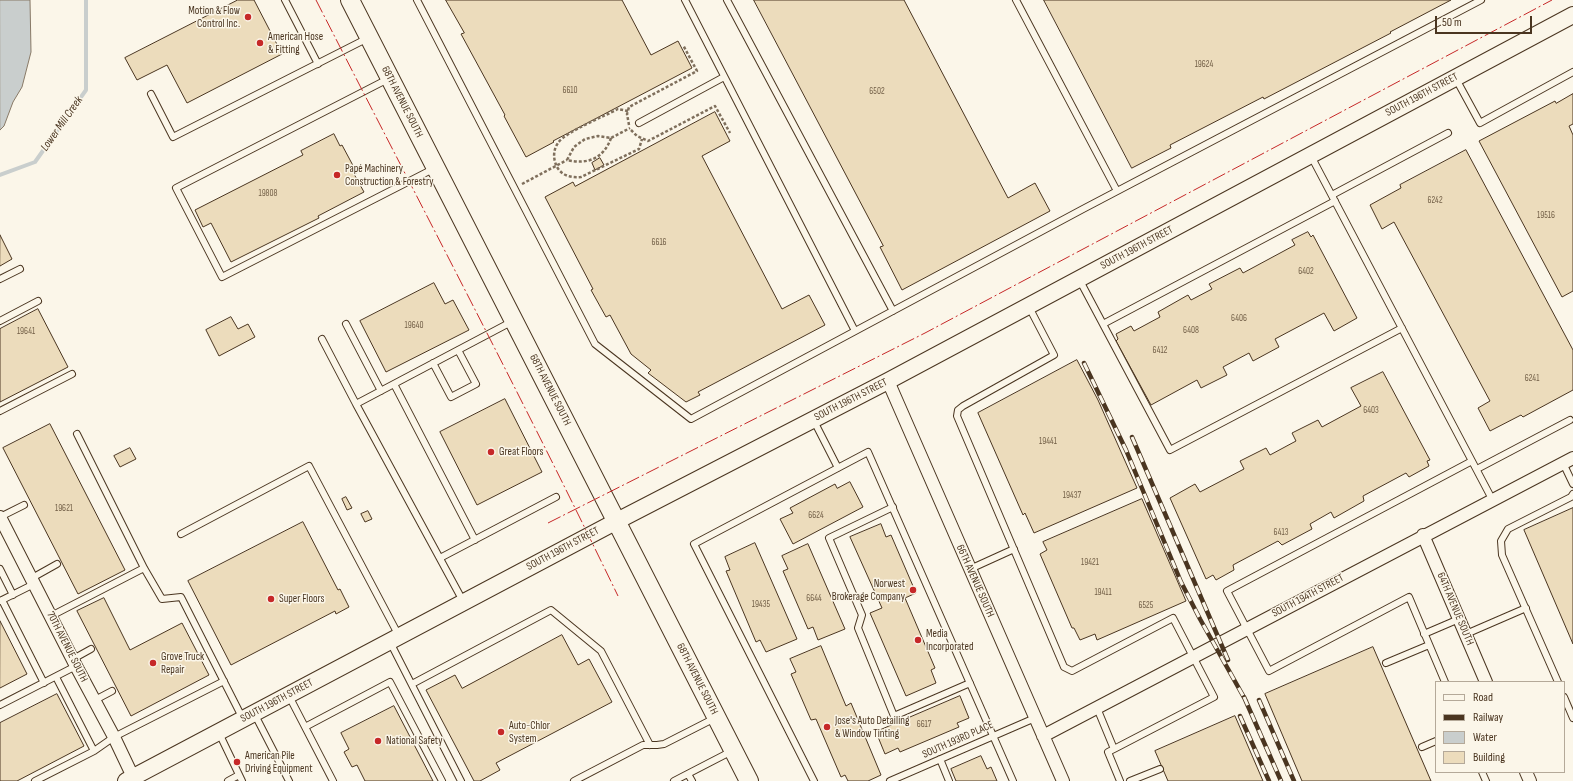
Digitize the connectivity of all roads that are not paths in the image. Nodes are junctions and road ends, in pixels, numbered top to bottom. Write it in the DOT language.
graph roads {
  1 [pos="285,0"];
  2 [pos="350,0"];
  3 [pos="416,0"];
  4 [pos="684,0"];
  5 [pos="727,0"];
  6 [pos="1016,0"];
  7 [pos="1481,0"];
  8 [pos="1573,14"];
  9 [pos="370,37"];
  10 [pos="318,64"];
  11 [pos="1573,72"];
  12 [pos="724,77"];
  13 [pos="390,78"];
  14 [pos="1455,78"];
  15 [pos="151,94"];
  16 [pos="639,123"];
  17 [pos="1448,134"];
  18 [pos="1310,155"];
  19 [pos="436,167"];
  20 [pos="1117,191"];
  21 [pos="1332,195"];
  22 [pos="1335,201"];
  23 [pos="20,269"];
  24 [pos="1079,278"];
  25 [pos="0,279"];
  26 [pos="38,301"];
  27 [pos="1028,306"];
  28 [pos="892,311"];
  29 [pos="0,321"];
  30 [pos="514,321"];
  31 [pos="346,324"];
  32 [pos="1103,324"];
  33 [pos="1402,328"];
  34 [pos="855,331"];
  35 [pos="322,339"];
  36 [pos="458,350"];
  37 [pos="433,363"];
  38 [pos="72,374"];
  39 [pos="888,381"];
  40 [pos="394,384"];
  41 [pos="381,391"];
  42 [pos="356,404"];
  43 [pos="0,411"];
  44 [pos="813,420"];
  45 [pos="1570,420"];
  46 [pos="77,434"];
  47 [pos="1568,460"];
  48 [pos="1472,461"];
  49 [pos="838,468"];
  50 [pos="1477,469"];
  51 [pos="1573,484"];
  52 [pos="1573,494"];
  53 [pos="556,497"];
  54 [pos="1492,499"];
  55 [pos="24,504"];
  56 [pos="893,507"];
  57 [pos="0,517"];
  58 [pos="617,521"];
  59 [pos="181,534"];
  60 [pos="1423,535"];
  61 [pos="476,540"];
  62 [pos="1014,549"];
  63 [pos="440,558"];
  64 [pos="57,564"];
  65 [pos="144,568"];
  66 [pos="970,568"];
  67 [pos="0,569"];
  68 [pos="33,581"];
  69 [pos="13,595"];
  70 [pos="1,601"];
  71 [pos="464,602"];
  72 [pos="1526,608"];
  73 [pos="51,616"];
  74 [pos="1459,619"];
  75 [pos="1247,628"];
  76 [pos="1424,634"];
  77 [pos="1466,634"];
  78 [pos="394,639"];
  79 [pos="1429,645"];
  80 [pos="91,650"];
  81 [pos="1193,657"];
  82 [pos="75,663"];
  83 [pos="1386,663"];
  84 [pos="56,677"];
  85 [pos="224,681"];
  86 [pos="1445,681"];
  87 [pos="1486,681"];
  88 [pos="1558,681"];
  89 [pos="44,683"];
  90 [pos="970,683"];
  91 [pos="412,684"];
  92 [pos="112,691"];
  93 [pos="288,695"];
  94 [pos="1565,699"];
  95 [pos="95,700"];
  96 [pos="0,705"];
  97 [pos="1097,708"];
  98 [pos="248,716"];
  99 [pos="716,717"];
  100 [pos="1035,718"];
  101 [pos="1573,718"];
  102 [pos="305,727"];
  103 [pos="218,732"];
  104 [pos="993,736"];
  105 [pos="1043,736"];
  106 [pos="114,737"];
  107 [pos="1435,741"];
  108 [pos="650,745"];
  109 [pos="1422,747"];
  110 [pos="1114,749"];
  111 [pos="733,750"];
  112 [pos="94,751"];
  113 [pos="940,759"];
  114 [pos="1160,769"];
  115 [pos="688,774"];
  116 [pos="241,778"];
  117 [pos="132,780"];
  118 [pos="35,781"];
  119 [pos="228,781"];
  120 [pos="289,781"];
  121 [pos="333,781"];
  122 [pos="442,781"];
  123 [pos="461,781"];
  124 [pos="574,781"];
  125 [pos="674,781"];
  126 [pos="692,781"];
  127 [pos="749,781"];
  128 [pos="814,781"];
  129 [pos="890,781"];
  130 [pos="949,781"];
  131 [pos="1013,781"];
  132 [pos="1063,781"];
  133 [pos="1120,781"];
  134 [pos="1130,781"];
  1 -- 10 [label="lane"];
  2 -- 9 [label="main road, 68TH AVENUE SOUTH"];
  3 -- 34 [label="lane"];
  4 -- 12 [label="lane"];
  5 -- 28 [label="lane"];
  6 -- 20 [label="lane"];
  7 -- 20 [label="lane"];
  8 -- 14 [label="main road, SOUTH 196TH STREET"];
  9 -- 10 [label="lane"];
  9 -- 13 [label="main road, 68TH AVENUE SOUTH"];
  10 -- 15 [label="lane"];
  11 -- 14 [label="lane"];
  12 -- 16 [label="lane"];
  12 -- 34 [label="lane"];
  13 -- 19 [label="main road, 68TH AVENUE SOUTH"];
  13 -- 19 [label="lane"];
  14 -- 18 [label="main road, SOUTH 196TH STREET"];
  17 -- 21 [label="lane"];
  18 -- 21 [label="lane"];
  18 -- 24 [label="main road, SOUTH 196TH STREET"];
  19 -- 30 [label="main road, 68TH AVENUE SOUTH"];
  20 -- 28 [label="lane"];
  21 -- 22 [label="lane"];
  22 -- 32 [label="lane"];
  22 -- 33 [label="lane"];
  23 -- 25 [label="lane"];
  24 -- 27 [label="main road, SOUTH 196TH STREET"];
  24 -- 32 [label="lane"];
  26 -- 29 [label="lane"];
  27 -- 39 [label="main road, SOUTH 196TH STREET"];
  27 -- 62 [label="lane"];
  28 -- 34 [label="lane"];
  30 -- 36 [label="lane"];
  30 -- 58 [label="main road, 68TH AVENUE SOUTH"];
  31 -- 41 [label="lane"];
  32 -- 33 [label="lane"];
  33 -- 48 [label="lane"];
  35 -- 42 [label="lane"];
  36 -- 37 [label="lane"];
  36 -- 37 [label="lane"];
  37 -- 40 [label="lane"];
  38 -- 43 [label="lane"];
  39 -- 44 [label="main road, SOUTH 196TH STREET"];
  39 -- 66 [label="street, 66TH AVENUE SOUTH"];
  40 -- 41 [label="lane"];
  40 -- 61 [label="lane"];
  41 -- 42 [label="lane"];
  42 -- 63 [label="lane"];
  44 -- 49 [label="lane"];
  44 -- 58 [label="main road, SOUTH 196TH STREET"];
  45 -- 50 [label="lane"];
  46 -- 65 [label="lane"];
  47 -- 51 [label="lane"];
  47 -- 54 [label="street, SOUTH 194TH STREET"];
  48 -- 50 [label="lane"];
  48 -- 75 [label="lane"];
  49 -- 56 [label="lane"];
  49 -- 128 [label="lane"];
  50 -- 54 [label="lane"];
  52 -- 72 [label="lane"];
  53 -- 61 [label="lane"];
  54 -- 60 [label="street, SOUTH 194TH STREET"];
  55 -- 57 [label="lane"];
  56 -- 90 [label="lane"];
  56 -- 90 [label="lane"];
  57 -- 68 [label="street, 70TH AVENUE SOUTH"];
  58 -- 71 [label="main road, SOUTH 196TH STREET"];
  58 -- 99 [label="main road, 68TH AVENUE SOUTH"];
  59 -- 78 [label="lane"];
  60 -- 74 [label="street, 64TH AVENUE SOUTH"];
  60 -- 75 [label="street, SOUTH 194TH STREET"];
  61 -- 63 [label="lane"];
  62 -- 66 [label="lane"];
  62 -- 81 [label="lane"];
  63 -- 71 [label="lane"];
  64 -- 68 [label="lane"];
  65 -- 73 [label="lane"];
  65 -- 85 [label="lane"];
  66 -- 100 [label="street, 66TH AVENUE SOUTH"];
  67 -- 69 [label="lane"];
  68 -- 69 [label="lane"];
  68 -- 73 [label="street, 70TH AVENUE SOUTH"];
  69 -- 70 [label="lane"];
  70 -- 89 [label="lane"];
  71 -- 78 [label="main road, SOUTH 196TH STREET"];
  72 -- 77 [label="lane"];
  72 -- 88 [label="lane"];
  73 -- 82 [label="street, 70TH AVENUE SOUTH"];
  74 -- 76 [label="lane"];
  74 -- 77 [label="street, 64TH AVENUE SOUTH"];
  75 -- 76 [label="lane"];
  75 -- 81 [label="street, SOUTH 194TH STREET"];
  76 -- 79 [label="lane"];
  77 -- 87 [label="street, 64TH AVENUE SOUTH"];
  78 -- 91 [label="lane"];
  78 -- 93 [label="main road, SOUTH 196TH STREET"];
  79 -- 83 [label="lane"];
  79 -- 86 [label="lane"];
  80 -- 82 [label="lane"];
  81 -- 97 [label="street, SOUTH 194TH STREET"];
  81 -- 110 [label="lane"];
  82 -- 84 [label="lane"];
  82 -- 95 [label="street, 70TH AVENUE SOUTH"];
  84 -- 89 [label="lane"];
  84 -- 112 [label="lane"];
  85 -- 98 [label="lane"];
  85 -- 106 [label="lane"];
  89 -- 96 [label="lane"];
  90 -- 104 [label="lane"];
  91 -- 108 [label="lane"];
  91 -- 123 [label="lane"];
  92 -- 95 [label="lane"];
  93 -- 98 [label="main road, SOUTH 196TH STREET"];
  93 -- 102 [label="lane"];
  94 -- 101 [label="lane"];
  95 -- 106 [label="street, 70TH AVENUE SOUTH"];
  97 -- 105 [label="street, SOUTH 194TH STREET"];
  97 -- 110 [label="lane"];
  98 -- 103 [label="main road, SOUTH 196TH STREET"];
  98 -- 120 [label="lane"];
  99 -- 108 [label="lane"];
  99 -- 111 [label="main road, 68TH AVENUE SOUTH"];
  100 -- 104 [label="lane, SOUTH 193RD PLACE"];
  100 -- 105 [label="street, 66TH AVENUE SOUTH"];
  102 -- 121 [label="lane"];
  102 -- 122 [label="lane"];
  103 -- 116 [label="lane"];
  103 -- 117 [label="main road, SOUTH 196TH STREET"];
  104 -- 113 [label="lane, SOUTH 193RD PLACE"];
  104 -- 131 [label="lane"];
  105 -- 132 [label="street, 66TH AVENUE SOUTH"];
  106 -- 112 [label="lane"];
  106 -- 117 [label="street, 70TH AVENUE SOUTH"];
  107 -- 109 [label="lane"];
  108 -- 124 [label="lane"];
  110 -- 133 [label="lane"];
  111 -- 115 [label="lane"];
  111 -- 127 [label="main road, 68TH AVENUE SOUTH"];
  112 -- 118 [label="lane"];
  113 -- 129 [label="lane, SOUTH 193RD PLACE"];
  113 -- 130 [label="lane"];
  114 -- 134 [label="lane"];
  115 -- 125 [label="lane"];
  115 -- 126 [label="lane"];
  116 -- 119 [label="lane"];
}
